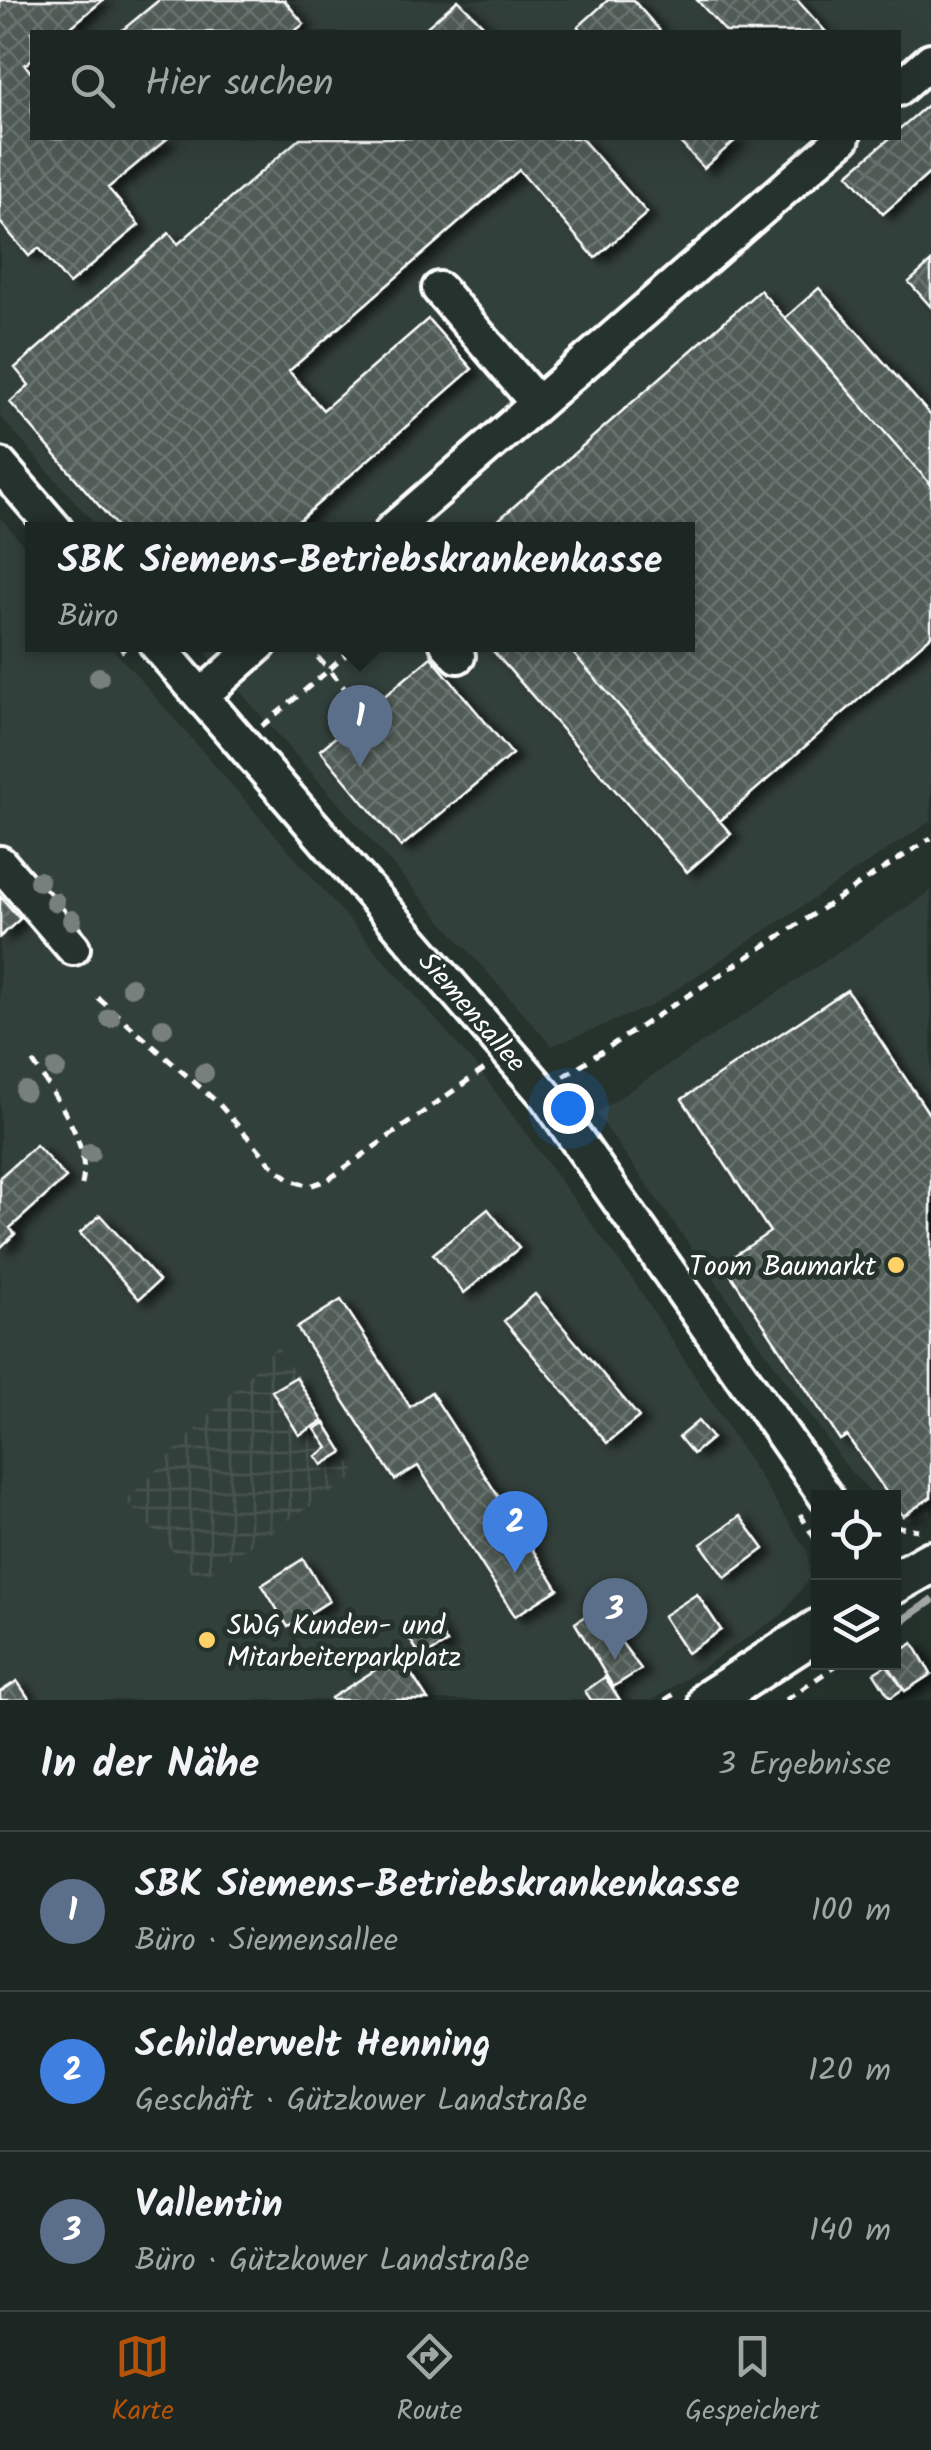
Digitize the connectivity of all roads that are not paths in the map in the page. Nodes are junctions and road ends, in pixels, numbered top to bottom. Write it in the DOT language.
graph roads {
  1 [pos="931,60"];
  2 [pos="901,86"];
  3 [pos="840,140"];
  4 [pos="439,289"];
  5 [pos="537,403"];
  6 [pos="0,465"];
  7 [pos="49,522"];
  8 [pos="401,522"];
  9 [pos="251,652"];
  10 [pos="149,659"];
  11 [pos="201,696"];
  12 [pos="0,864"];
  13 [pos="74,948"];
  14 [pos="811,1502"];
  15 [pos="930,1546"];
  16 [pos="897,1580"];
  17 [pos="811,1635"];
  18 [pos="710,1700"];
  1 -- 2 [label="street"];
  3 -- 5 [label="street"];
  4 -- 5 [label="street"];
  5 -- 8 [label="street"];
  6 -- 7 [label="street"];
  9 -- 11 [label="street"];
  10 -- 11 [label="street, Siemensallee"];
  11 -- 14 [label="street, Siemensallee"];
  12 -- 13 [label="street"];
  15 -- 16 [label="main road"];
  17 -- 18 [label="main road"];
}
